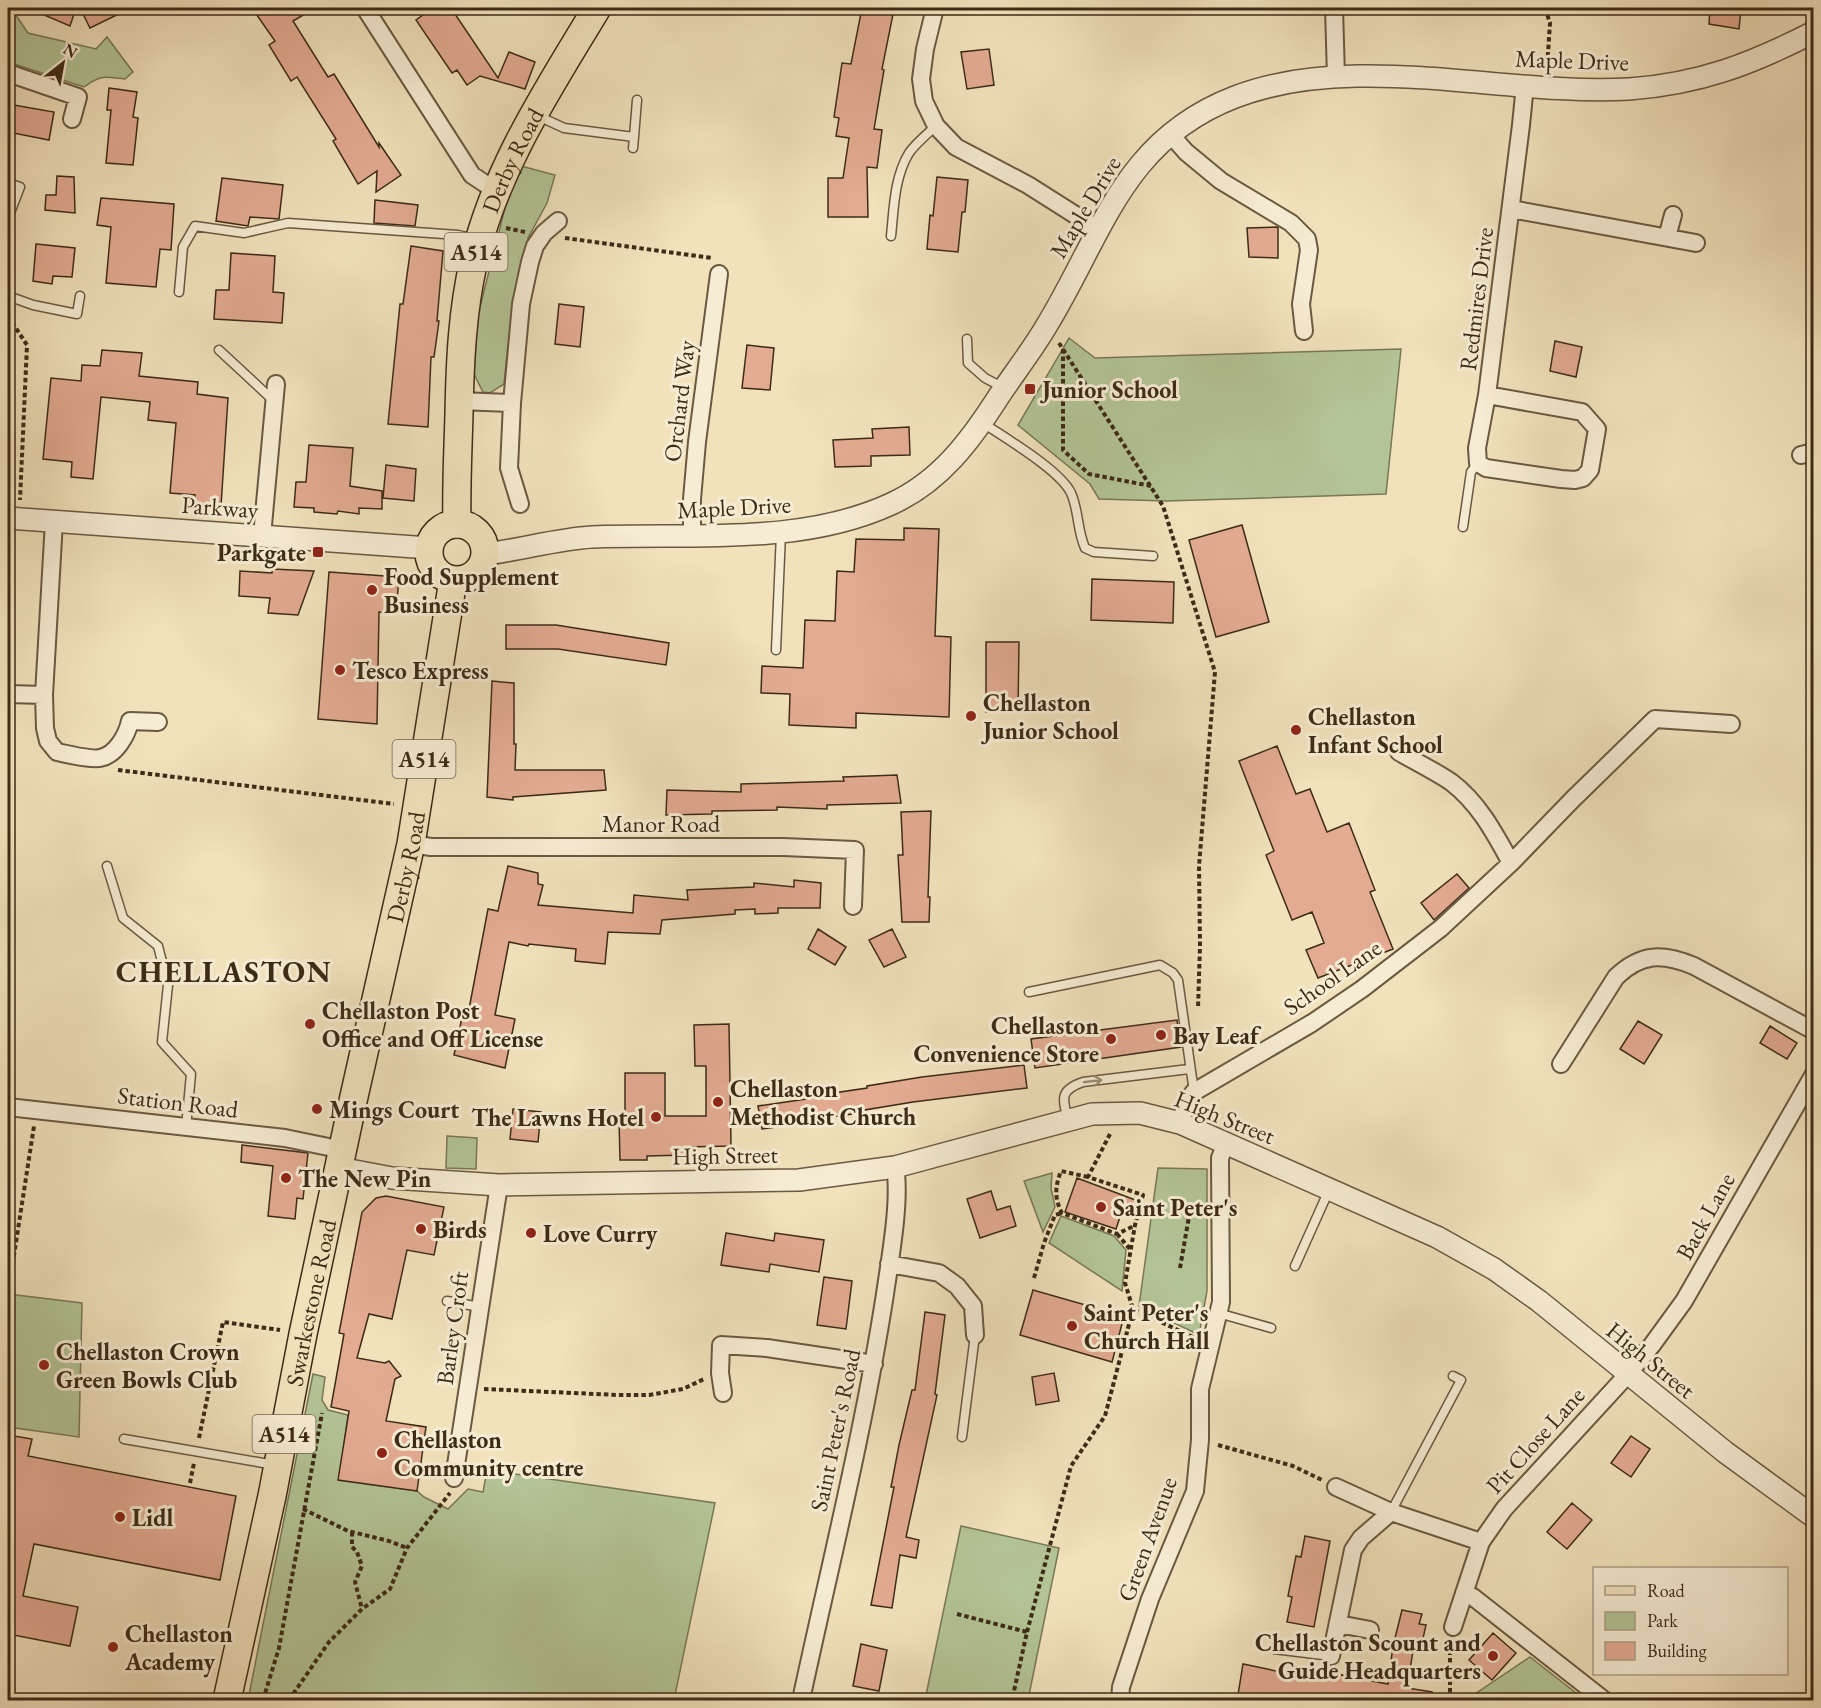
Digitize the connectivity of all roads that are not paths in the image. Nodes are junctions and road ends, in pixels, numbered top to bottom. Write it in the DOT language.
graph roads {
  1 [pos="365,8"];
  2 [pos="597,8"];
  3 [pos="935,8"];
  4 [pos="1334,8"];
  5 [pos="1814,32"];
  6 [pos="8,73"];
  7 [pos="1336,77"];
  8 [pos="1535,86"];
  9 [pos="638,100"];
  10 [pos="533,114"];
  11 [pos="72,119"];
  12 [pos="936,126"];
  13 [pos="1171,135"];
  14 [pos="634,137"];
  15 [pos="633,148"];
  16 [pos="8,183"];
  17 [pos="496,191"];
  18 [pos="1511,209"];
  19 [pos="1673,215"];
  20 [pos="8,218"];
  21 [pos="558,221"];
  22 [pos="1099,230"];
  23 [pos="482,231"];
  24 [pos="891,236"];
  25 [pos="1668,237"];
  26 [pos="1696,243"];
  27 [pos="719,274"];
  28 [pos="179,292"];
  29 [pos="8,296"];
  30 [pos="80,296"];
  31 [pos="1305,331"];
  32 [pos="967,339"];
  33 [pos="219,350"];
  34 [pos="276,384"];
  35 [pos="1005,388"];
  36 [pos="1487,395"];
  37 [pos="459,401"];
  38 [pos="274,402"];
  39 [pos="512,403"];
  40 [pos="982,422"];
  41 [pos="1478,462"];
  42 [pos="520,504"];
  43 [pos="13,518"];
  44 [pos="54,521"];
  45 [pos="457,524"];
  46 [pos="1463,526"];
  47 [pos="781,532"];
  48 [pos="262,536"];
  49 [pos="692,536"];
  50 [pos="429,548"];
  51 [pos="484,554"];
  52 [pos="1153,556"];
  53 [pos="453,580"];
  54 [pos="776,650"];
  55 [pos="8,694"];
  56 [pos="44,695"];
  57 [pos="159,722"];
  58 [pos="1731,724"];
  59 [pos="1399,752"];
  60 [pos="411,844"];
  61 [pos="1511,863"];
  62 [pos="107,866"];
  63 [pos="853,906"];
  64 [pos="1029,992"];
  65 [pos="1814,1031"];
  66 [pos="1562,1064"];
  67 [pos="1189,1069"];
  68 [pos="1814,1074"];
  69 [pos="1194,1092"];
  70 [pos="8,1107"];
  71 [pos="1068,1119"];
  72 [pos="1180,1122"];
  73 [pos="186,1127"];
  74 [pos="1226,1143"];
  75 [pos="341,1159"];
  76 [pos="895,1167"];
  77 [pos="499,1185"];
  78 [pos="1329,1190"];
  79 [pos="889,1264"];
  80 [pos="1295,1266"];
  81 [pos="447,1301"];
  82 [pos="480,1307"];
  83 [pos="1218,1312"];
  84 [pos="1271,1328"];
  85 [pos="975,1335"];
  86 [pos="874,1364"];
  87 [pos="1628,1374"];
  88 [pos="1453,1376"];
  89 [pos="723,1393"];
  90 [pos="962,1437"];
  91 [pos="124,1439"];
  92 [pos="278,1465"];
  93 [pos="454,1478"];
  94 [pos="1336,1486"];
  95 [pos="1391,1512"];
  96 [pos="1814,1517"];
  97 [pos="1481,1542"];
  98 [pos="1464,1593"];
  99 [pos="1339,1624"];
  100 [pos="1453,1627"];
  101 [pos="1370,1630"];
  102 [pos="1274,1649"];
  103 [pos="1331,1656"];
  104 [pos="227,1701"];
  105 [pos="801,1701"];
  106 [pos="1120,1701"];
  107 [pos="1604,1701"];
  1 -- 17 [label="street"];
  2 -- 10 [label="main road, Derby Road / A514"];
  3 -- 12 [label="street"];
  4 -- 7 [label="street"];
  5 -- 8 [label="street, Maple Drive"];
  6 -- 11 [label="street"];
  7 -- 8 [label="street, Maple Drive"];
  7 -- 13 [label="street, Maple Drive"];
  8 -- 18 [label="street, Redmires Drive"];
  9 -- 14 [label="lane"];
  10 -- 14 [label="lane"];
  10 -- 17 [label="main road, Derby Road / A514"];
  12 -- 22 [label="street"];
  12 -- 24 [label="lane"];
  13 -- 22 [label="street, Maple Drive"];
  13 -- 31 [label="street"];
  14 -- 15 [label="lane"];
  16 -- 20 [label="lane"];
  17 -- 23 [label="main road, Derby Road / A514"];
  18 -- 25 [label="street, Redmires Drive"];
  18 -- 36 [label="street, Redmires Drive"];
  19 -- 25 [label="street"];
  21 -- 39 [label="street"];
  22 -- 35 [label="street, Maple Drive"];
  23 -- 28 [label="lane"];
  23 -- 37 [label="main road, Derby Road / A514"];
  25 -- 26 [label="street, Redmires Drive"];
  27 -- 49 [label="street, Orchard Way"];
  29 -- 30 [label="lane"];
  32 -- 35 [label="lane"];
  33 -- 38 [label="lane"];
  34 -- 38 [label="street"];
  35 -- 40 [label="street, Maple Drive"];
  36 -- 41 [label="street, Redmires Drive"];
  36 -- 41 [label="street, Redmires Drive"];
  37 -- 39 [label="street"];
  37 -- 45 [label="main road, Derby Road / A514"];
  38 -- 48 [label="street"];
  39 -- 42 [label="street"];
  40 -- 47 [label="street, Maple Drive"];
  40 -- 52 [label="lane"];
  41 -- 46 [label="lane"];
  43 -- 44 [label="street, Parkway"];
  44 -- 48 [label="street, Parkway"];
  44 -- 56 [label="street"];
  45 -- 50 [label="main road"];
  45 -- 51 [label="main road"];
  47 -- 49 [label="street, Maple Drive"];
  47 -- 54 [label="lane"];
  48 -- 50 [label="street, Parkway"];
  49 -- 51 [label="street, Maple Drive"];
  50 -- 53 [label="main road"];
  51 -- 53 [label="main road"];
  53 -- 60 [label="main road, Derby Road / A514"];
  55 -- 56 [label="street"];
  56 -- 57 [label="street"];
  58 -- 61 [label="street, School Lane"];
  59 -- 61 [label="street"];
  60 -- 63 [label="street, Manor Road"];
  60 -- 75 [label="main road, Derby Road / A514"];
  61 -- 69 [label="street, School Lane"];
  62 -- 73 [label="lane"];
  64 -- 67 [label="lane"];
  65 -- 66 [label="street"];
  67 -- 69 [label="lane"];
  71 -- 67 [label="lane, one-way"];
  68 -- 87 [label="street, Back Lane"];
  69 -- 72 [label="street"];
  70 -- 73 [label="street, Station Road"];
  71 -- 72 [label="street, High Street"];
  71 -- 76 [label="street, High Street"];
  72 -- 74 [label="street, High Street"];
  73 -- 75 [label="street, Station Road"];
  74 -- 78 [label="street, High Street"];
  74 -- 83 [label="street, Green Avenue"];
  75 -- 77 [label="street, High Street"];
  75 -- 92 [label="main road, Swarkestone Road / A514"];
  76 -- 77 [label="street, High Street"];
  76 -- 79 [label="street, Saint Peter's Road"];
  77 -- 82 [label="street, Barley Croft"];
  78 -- 80 [label="lane"];
  78 -- 87 [label="street, High Street"];
  79 -- 85 [label="street"];
  79 -- 86 [label="street, Saint Peter's Road"];
  81 -- 82 [label="lane"];
  82 -- 93 [label="street, Barley Croft"];
  83 -- 84 [label="lane"];
  83 -- 106 [label="street, Green Avenue"];
  85 -- 90 [label="lane"];
  86 -- 89 [label="street"];
  86 -- 105 [label="street, Saint Peter's Road"];
  87 -- 96 [label="street, High Street"];
  87 -- 97 [label="street, Pit Close Lane"];
  88 -- 95 [label="lane"];
  91 -- 92 [label="lane"];
  92 -- 104 [label="main road, Swarkestone Road / A514"];
  94 -- 95 [label="street"];
  95 -- 97 [label="street"];
  95 -- 99 [label="street"];
  97 -- 98 [label="street, Pit Close Lane"];
  98 -- 100 [label="street, Pit Close Lane"];
  98 -- 107 [label="street"];
  99 -- 101 [label="street"];
  99 -- 103 [label="street"];
  102 -- 103 [label="lane"];
}
